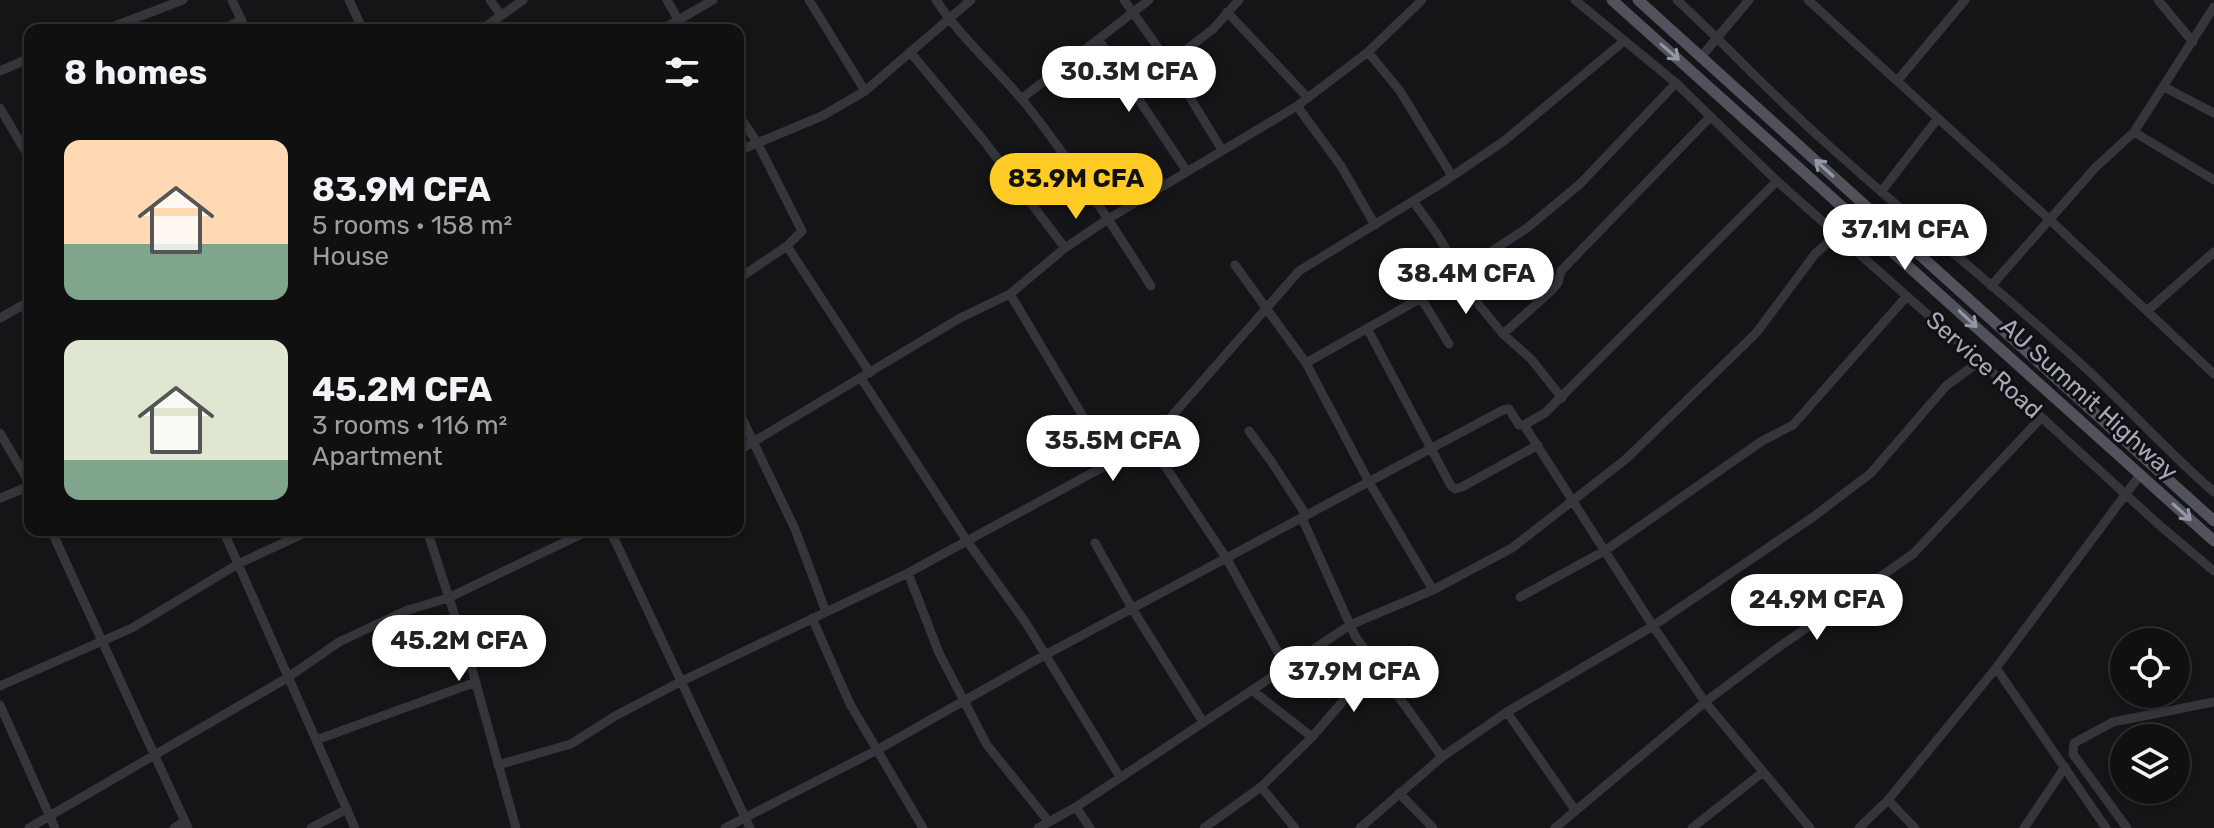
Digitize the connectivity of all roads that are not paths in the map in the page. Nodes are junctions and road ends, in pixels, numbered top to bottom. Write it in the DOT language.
graph roads {
  1 [pos="183,0"];
  2 [pos="232,0"];
  3 [pos="349,0"];
  4 [pos="490,0"];
  5 [pos="523,0"];
  6 [pos="667,0"];
  7 [pos="713,0"];
  8 [pos="809,0"];
  9 [pos="936,0"];
  10 [pos="971,0"];
  11 [pos="1124,0"];
  12 [pos="1149,0"];
  13 [pos="1239,0"];
  14 [pos="1422,0"];
  15 [pos="1575,0"];
  16 [pos="1612,0"];
  17 [pos="1638,0"];
  18 [pos="1677,0"];
  19 [pos="1749,0"];
  20 [pos="1809,0"];
  21 [pos="1965,0"];
  22 [pos="2158,0"];
  23 [pos="2214,7"];
  24 [pos="1134,12"];
  25 [pos="1227,12"];
  26 [pos="501,15"];
  27 [pos="948,18"];
  28 [pos="241,20"];
  29 [pos="678,20"];
  30 [pos="120,24"];
  31 [pos="233,24"];
  32 [pos="243,24"];
  33 [pos="360,24"];
  34 [pos="489,24"];
  35 [pos="671,24"];
  36 [pos="680,24"];
  37 [pos="1719,39"];
  38 [pos="1099,40"];
  39 [pos="1624,41"];
  40 [pos="2193,42"];
  41 [pos="910,52"];
  42 [pos="1368,52"];
  43 [pos="1700,58"];
  44 [pos="24,61"];
  45 [pos="1169,63"];
  46 [pos="0,71"];
  47 [pos="1897,81"];
  48 [pos="1676,83"];
  49 [pos="2164,87"];
  50 [pos="865,91"];
  51 [pos="1308,98"];
  52 [pos="1021,99"];
  53 [pos="1297,106"];
  54 [pos="0,108"];
  55 [pos="2214,113"];
  56 [pos="1710,117"];
  57 [pos="1938,118"];
  58 [pos="744,123"];
  59 [pos="2134,132"];
  60 [pos="24,138"];
  61 [pos="19,141"];
  62 [pos="757,142"];
  63 [pos="744,148"];
  64 [pos="24,149"];
  65 [pos="1222,150"];
  66 [pos="1186,170"];
  67 [pos="1452,176"];
  68 [pos="2214,180"];
  69 [pos="1777,181"];
  70 [pos="1881,192"];
  71 [pos="1413,201"];
  72 [pos="1108,219"];
  73 [pos="2050,220"];
  74 [pos="1375,225"];
  75 [pos="1838,234"];
  76 [pos="787,246"];
  77 [pos="1065,248"];
  78 [pos="2214,252"];
  79 [pos="1235,265"];
  80 [pos="1459,273"];
  81 [pos="744,275"];
  82 [pos="1151,286"];
  83 [pos="1991,286"];
  84 [pos="1010,294"];
  85 [pos="1907,296"];
  86 [pos="1421,298"];
  87 [pos="24,304"];
  88 [pos="1267,308"];
  89 [pos="2147,311"];
  90 [pos="0,318"];
  91 [pos="1368,330"];
  92 [pos="1503,334"];
  93 [pos="1449,344"];
  94 [pos="1980,361"];
  95 [pos="1306,363"];
  96 [pos="2214,374"];
  97 [pos="865,375"];
  98 [pos="1562,398"];
  99 [pos="2041,418"];
  100 [pos="744,422"];
  101 [pos="1524,425"];
  102 [pos="1249,431"];
  103 [pos="0,433"];
  104 [pos="754,442"];
  105 [pos="1149,442"];
  106 [pos="1538,445"];
  107 [pos="744,448"];
  108 [pos="1430,449"];
  109 [pos="1112,465"];
  110 [pos="24,475"];
  111 [pos="2140,475"];
  112 [pos="1369,482"];
  113 [pos="24,488"];
  114 [pos="2214,492"];
  115 [pos="2125,494"];
  116 [pos="0,498"];
  117 [pos="1574,500"];
  118 [pos="1304,517"];
  119 [pos="2214,521"];
  120 [pos="54,536"];
  121 [pos="226,536"];
  122 [pos="298,536"];
  123 [pos="429,536"];
  124 [pos="577,536"];
  125 [pos="613,536"];
  126 [pos="967,541"];
  127 [pos="2214,541"];
  128 [pos="1095,543"];
  129 [pos="1606,550"];
  130 [pos="1227,559"];
  131 [pos="238,564"];
  132 [pos="2214,571"];
  133 [pos="908,573"];
  134 [pos="1433,590"];
  135 [pos="1520,597"];
  136 [pos="448,598"];
  137 [pos="1133,610"];
  138 [pos="826,612"];
  139 [pos="812,618"];
  140 [pos="1350,625"];
  141 [pos="1653,626"];
  142 [pos="103,642"];
  143 [pos="1045,655"];
  144 [pos="1286,667"];
  145 [pos="1996,668"];
  146 [pos="1379,672"];
  147 [pos="287,678"];
  148 [pos="476,682"];
  149 [pos="680,682"];
  150 [pos="0,686"];
  151 [pos="1253,691"];
  152 [pos="962,700"];
  153 [pos="1705,702"];
  154 [pos="2214,702"];
  155 [pos="0,705"];
  156 [pos="1507,712"];
  157 [pos="1203,722"];
  158 [pos="1312,737"];
  159 [pos="316,740"];
  160 [pos="877,750"];
  161 [pos="156,756"];
  162 [pos="1442,757"];
  163 [pos="498,765"];
  164 [pos="2065,767"];
  165 [pos="1763,772"];
  166 [pos="1120,777"];
  167 [pos="1261,787"];
  168 [pos="1399,793"];
  169 [pos="1888,800"];
  170 [pos="1076,807"];
  171 [pos="347,809"];
  172 [pos="1575,810"];
  173 [pos="50,817"];
  174 [pos="1567,818"];
  175 [pos="1049,822"];
  176 [pos="748,823"];
  177 [pos="187,825"];
  178 [pos="1695,827"];
  179 [pos="29,828"];
  180 [pos="55,828"];
  181 [pos="174,828"];
  182 [pos="311,828"];
  183 [pos="355,828"];
  184 [pos="516,828"];
  185 [pos="725,828"];
  186 [pos="923,828"];
  187 [pos="1038,828"];
  188 [pos="1090,828"];
  189 [pos="1204,828"];
  190 [pos="1295,828"];
  191 [pos="1360,828"];
  192 [pos="1433,828"];
  193 [pos="1555,828"];
  194 [pos="1575,828"];
  195 [pos="1810,828"];
  196 [pos="1859,828"];
  197 [pos="1915,828"];
  198 [pos="2024,828"];
  199 [pos="2106,828"];
  200 [pos="2127,828"];
  1 -- 30 [label="street"];
  2 -- 28 [label="street"];
  3 -- 33 [label="street"];
  4 -- 26 [label="street"];
  5 -- 26 [label="street"];
  6 -- 29 [label="street"];
  7 -- 29 [label="street"];
  8 -- 50 [label="street"];
  9 -- 27 [label="street"];
  10 -- 27 [label="street"];
  11 -- 24 [label="street"];
  12 -- 24 [label="street"];
  13 -- 25 [label="street"];
  14 -- 42 [label="street"];
  15 -- 39 [label="street, Service Road"];
  16 -- 111 [label="main road, AU Summit Highway, one-way"];
  17 -- 43 [label="main road, AU Summit Highway"];
  18 -- 37 [label="street"];
  19 -- 37 [label="street"];
  20 -- 47 [label="street"];
  21 -- 47 [label="street"];
  22 -- 40 [label="street"];
  23 -- 40 [label="street"];
  24 -- 38 [label="street"];
  24 -- 45 [label="street"];
  25 -- 45 [label="street"];
  25 -- 51 [label="street"];
  26 -- 34 [label="street"];
  27 -- 41 [label="street"];
  27 -- 52 [label="street"];
  28 -- 31 [label="street"];
  28 -- 32 [label="street"];
  29 -- 35 [label="street"];
  29 -- 36 [label="street"];
  37 -- 43 [label="street"];
  37 -- 70 [label="street"];
  38 -- 52 [label="street"];
  38 -- 66 [label="street"];
  39 -- 48 [label="street, Service Road"];
  39 -- 67 [label="street"];
  40 -- 49 [label="street"];
  41 -- 50 [label="street"];
  41 -- 77 [label="street"];
  42 -- 51 [label="street"];
  42 -- 67 [label="street"];
  119 -- 43 [label="main road, AU Summit Highway, one-way"];
  44 -- 46 [label="street"];
  45 -- 65 [label="street"];
  47 -- 57 [label="street"];
  48 -- 56 [label="street, Service Road"];
  48 -- 80 [label="street"];
  49 -- 55 [label="street"];
  49 -- 59 [label="street"];
  50 -- 62 [label="street"];
  51 -- 53 [label="street"];
  52 -- 72 [label="street"];
  53 -- 65 [label="street"];
  53 -- 74 [label="street"];
  54 -- 61 [label="street"];
  56 -- 69 [label="street, Service Road"];
  56 -- 92 [label="street"];
  57 -- 70 [label="street"];
  57 -- 73 [label="street"];
  58 -- 62 [label="street"];
  59 -- 68 [label="street"];
  59 -- 73 [label="street"];
  60 -- 61 [label="street"];
  61 -- 64 [label="street"];
  62 -- 63 [label="street"];
  62 -- 76 [label="street"];
  65 -- 66 [label="street"];
  66 -- 72 [label="street"];
  67 -- 71 [label="street"];
  69 -- 75 [label="street, Service Road"];
  69 -- 98 [label="street"];
  70 -- 83 [label="street"];
  71 -- 74 [label="street"];
  71 -- 80 [label="street"];
  72 -- 77 [label="street"];
  72 -- 82 [label="street"];
  73 -- 83 [label="street"];
  73 -- 89 [label="street"];
  74 -- 88 [label="street"];
  75 -- 85 [label="street, Service Road"];
  75 -- 117 [label="street"];
  76 -- 81 [label="street"];
  76 -- 97 [label="street"];
  77 -- 84 [label="street"];
  78 -- 89 [label="street"];
  79 -- 88 [label="street"];
  80 -- 86 [label="street"];
  80 -- 92 [label="street"];
  83 -- 114 [label="street"];
  84 -- 97 [label="street"];
  84 -- 109 [label="street"];
  85 -- 94 [label="street, Service Road"];
  85 -- 129 [label="street"];
  86 -- 91 [label="street"];
  86 -- 93 [label="street"];
  87 -- 90 [label="street"];
  88 -- 95 [label="street"];
  88 -- 105 [label="street"];
  89 -- 96 [label="street"];
  91 -- 95 [label="street"];
  91 -- 108 [label="street"];
  92 -- 98 [label="street"];
  94 -- 99 [label="street, Service Road"];
  94 -- 141 [label="street"];
  95 -- 112 [label="street"];
  97 -- 104 [label="street"];
  97 -- 126 [label="street"];
  98 -- 101 [label="street"];
  99 -- 115 [label="street, Service Road"];
  99 -- 153 [label="street"];
  100 -- 104 [label="street"];
  101 -- 106 [label="street"];
  101 -- 108 [label="street"];
  102 -- 118 [label="street"];
  103 -- 110 [label="street"];
  104 -- 107 [label="street"];
  104 -- 138 [label="street"];
  105 -- 109 [label="street"];
  105 -- 130 [label="street"];
  106 -- 108 [label="street"];
  106 -- 117 [label="street"];
  108 -- 112 [label="street"];
  109 -- 126 [label="street"];
  111 -- 115 [label="street"];
  111 -- 127 [label="main road, AU Summit Highway, one-way"];
  112 -- 118 [label="street"];
  112 -- 134 [label="street"];
  113 -- 116 [label="street"];
  115 -- 132 [label="street, Service Road"];
  115 -- 145 [label="street"];
  117 -- 129 [label="street"];
  117 -- 134 [label="street"];
  118 -- 130 [label="street"];
  118 -- 140 [label="street"];
  120 -- 142 [label="street"];
  121 -- 131 [label="street"];
  122 -- 131 [label="street"];
  123 -- 136 [label="street"];
  124 -- 136 [label="street"];
  125 -- 149 [label="street"];
  126 -- 133 [label="street"];
  126 -- 143 [label="street"];
  128 -- 137 [label="street"];
  129 -- 135 [label="street"];
  129 -- 141 [label="street"];
  130 -- 137 [label="street"];
  130 -- 144 [label="street"];
  131 -- 142 [label="street"];
  131 -- 147 [label="street"];
  133 -- 138 [label="street"];
  133 -- 152 [label="street"];
  134 -- 140 [label="street"];
  136 -- 147 [label="street"];
  136 -- 148 [label="street"];
  137 -- 143 [label="street"];
  137 -- 157 [label="street"];
  138 -- 139 [label="street"];
  139 -- 149 [label="street"];
  139 -- 160 [label="street"];
  140 -- 144 [label="street"];
  140 -- 146 [label="street"];
  141 -- 153 [label="street"];
  141 -- 156 [label="street"];
  142 -- 150 [label="street"];
  142 -- 161 [label="street"];
  143 -- 152 [label="street"];
  143 -- 166 [label="street"];
  144 -- 151 [label="street"];
  145 -- 164 [label="street"];
  145 -- 169 [label="street"];
  146 -- 158 [label="street"];
  146 -- 162 [label="street"];
  147 -- 159 [label="street"];
  147 -- 161 [label="street"];
  148 -- 159 [label="street"];
  148 -- 163 [label="street"];
  149 -- 163 [label="street"];
  149 -- 176 [label="street"];
  151 -- 157 [label="street"];
  151 -- 158 [label="street"];
  152 -- 160 [label="street"];
  152 -- 175 [label="street"];
  153 -- 165 [label="street"];
  153 -- 172 [label="street"];
  154 -- 200 [label="street"];
  155 -- 173 [label="street"];
  156 -- 162 [label="street"];
  156 -- 172 [label="street"];
  157 -- 166 [label="street"];
  158 -- 167 [label="street"];
  159 -- 171 [label="street"];
  160 -- 176 [label="street"];
  160 -- 186 [label="street"];
  161 -- 173 [label="street"];
  161 -- 177 [label="street"];
  162 -- 168 [label="street"];
  163 -- 184 [label="street"];
  164 -- 198 [label="street"];
  164 -- 199 [label="street"];
  165 -- 178 [label="street"];
  165 -- 195 [label="street"];
  166 -- 170 [label="street"];
  167 -- 189 [label="street"];
  167 -- 190 [label="street"];
  168 -- 191 [label="street"];
  168 -- 192 [label="street"];
  169 -- 196 [label="street"];
  169 -- 197 [label="street"];
  170 -- 175 [label="street"];
  170 -- 188 [label="street"];
  171 -- 182 [label="street"];
  171 -- 183 [label="street"];
  172 -- 174 [label="street"];
  173 -- 179 [label="street"];
  173 -- 180 [label="street"];
  174 -- 193 [label="street"];
  174 -- 194 [label="street"];
  175 -- 187 [label="street"];
  176 -- 185 [label="street"];
  177 -- 181 [label="street"];
}
